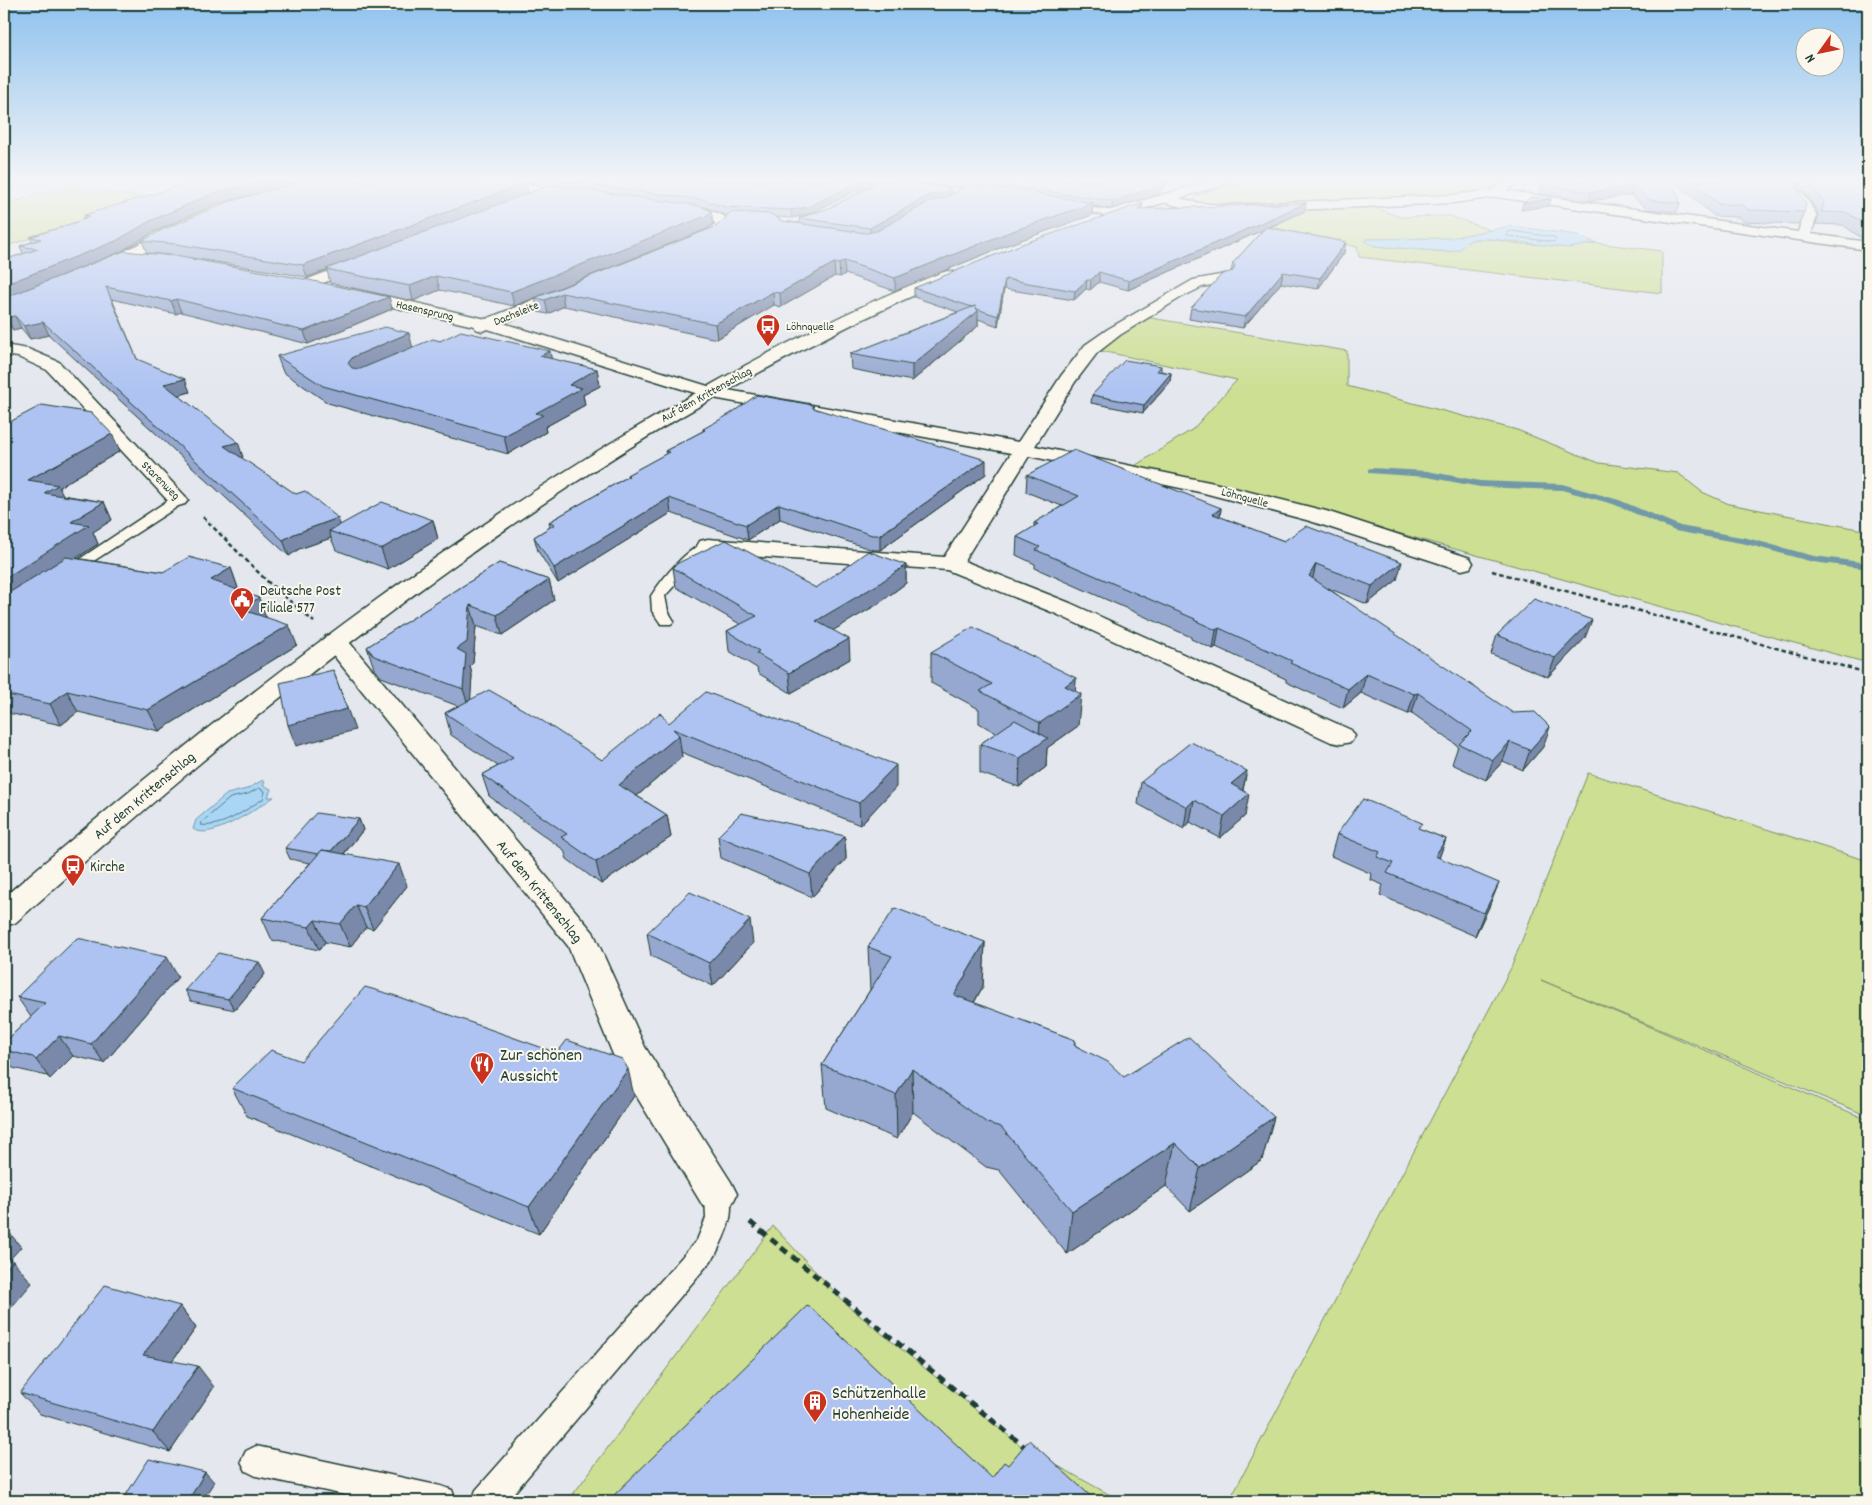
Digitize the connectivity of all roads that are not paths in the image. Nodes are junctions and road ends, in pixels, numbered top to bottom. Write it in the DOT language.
graph roads {
  1 [pos="136,251"];
  2 [pos="380,256"];
  3 [pos="126,257"];
  4 [pos="153,260"];
  5 [pos="966,268"];
  6 [pos="83,275"];
  7 [pos="1225,278"];
  8 [pos="586,285"];
  9 [pos="488,324"];
  10 [pos="461,336"];
  11 [pos="4,350"];
  12 [pos="708,392"];
  13 [pos="1023,450"];
  14 [pos="178,500"];
  15 [pos="708,546"];
  16 [pos="1462,563"];
  17 [pos="951,564"];
  18 [pos="54,581"];
  19 [pos="666,620"];
  20 [pos="335,641"];
  21 [pos="1341,736"];
  22 [pos="4,914"];
  23 [pos="717,1194"];
  24 [pos="256,1461"];
  25 [pos="441,1501"];
  26 [pos="487,1501"];
  1 -- 3 [label="street"];
  2 -- 9 [label="street, Hasensprung"];
  3 -- 4 [label="street"];
  3 -- 6 [label="street"];
  5 -- 12 [label="street, Auf dem Krittenschlag"];
  7 -- 13 [label="street"];
  8 -- 9 [label="street, Dachsleite"];
  9 -- 10 [label="street, Hasensprung"];
  9 -- 12 [label="street, Hasensprung"];
  11 -- 14 [label="street, Starenweg"];
  12 -- 13 [label="street, Löhnquelle"];
  12 -- 20 [label="street, Auf dem Krittenschlag"];
  13 -- 16 [label="street, Löhnquelle"];
  13 -- 17 [label="street"];
  14 -- 18 [label="lane"];
  15 -- 17 [label="street"];
  15 -- 19 [label="lane"];
  17 -- 21 [label="street"];
  20 -- 22 [label="street, Auf dem Krittenschlag"];
  20 -- 23 [label="street, Auf dem Krittenschlag"];
  23 -- 26 [label="lane"];
  24 -- 25 [label="lane"];
}
